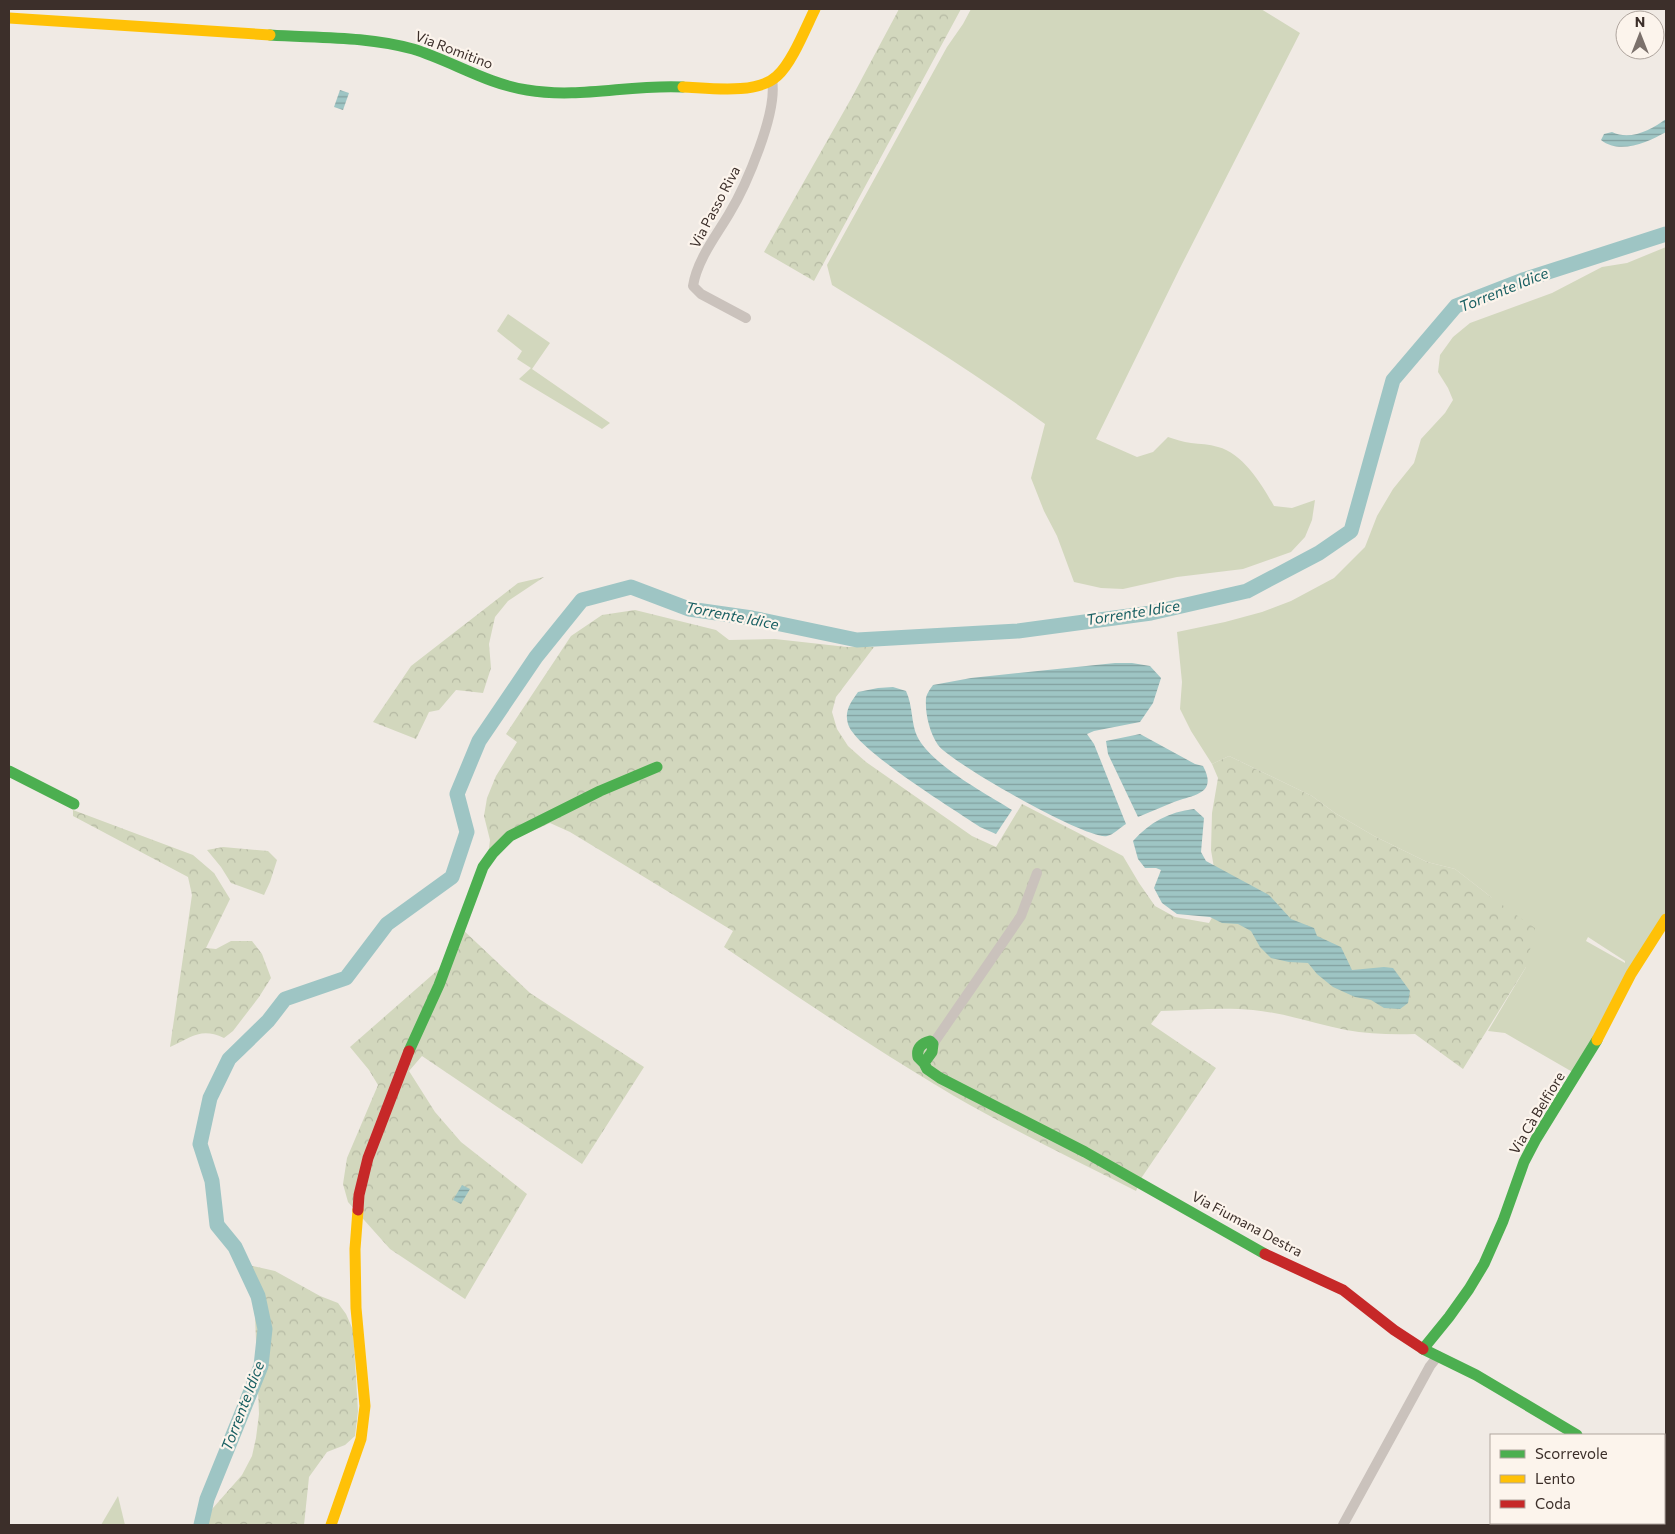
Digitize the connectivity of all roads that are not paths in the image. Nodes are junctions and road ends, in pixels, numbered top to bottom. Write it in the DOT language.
graph roads {
  1 [pos="815,9"];
  2 [pos="9,18"];
  3 [pos="772,80"];
  4 [pos="746,318"];
  5 [pos="657,767"];
  6 [pos="9,772"];
  7 [pos="74,804"];
  8 [pos="1037,873"];
  9 [pos="1666,919"];
  10 [pos="933,1044"];
  11 [pos="1424,1349"];
  12 [pos="1438,1356"];
  13 [pos="1575,1434"];
  14 [pos="331,1525"];
  15 [pos="1342,1525"];
  1 -- 3 [label="street"];
  2 -- 3 [label="street, Via Romitino"];
  3 -- 4 [label="street, Via Passo Riva"];
  5 -- 14 [label="street"];
  6 -- 7 [label="street"];
  8 -- 10 [label="street, Via Fiumana Destra"];
  9 -- 11 [label="street, Via Cà Belfiore"];
  10 -- 11 [label="street, Via Fiumana Destra"];
  11 -- 12 [label="street, Via Fiumana Destra"];
  12 -- 13 [label="street, Via Fiumana Destra"];
  12 -- 15 [label="street"];
}
